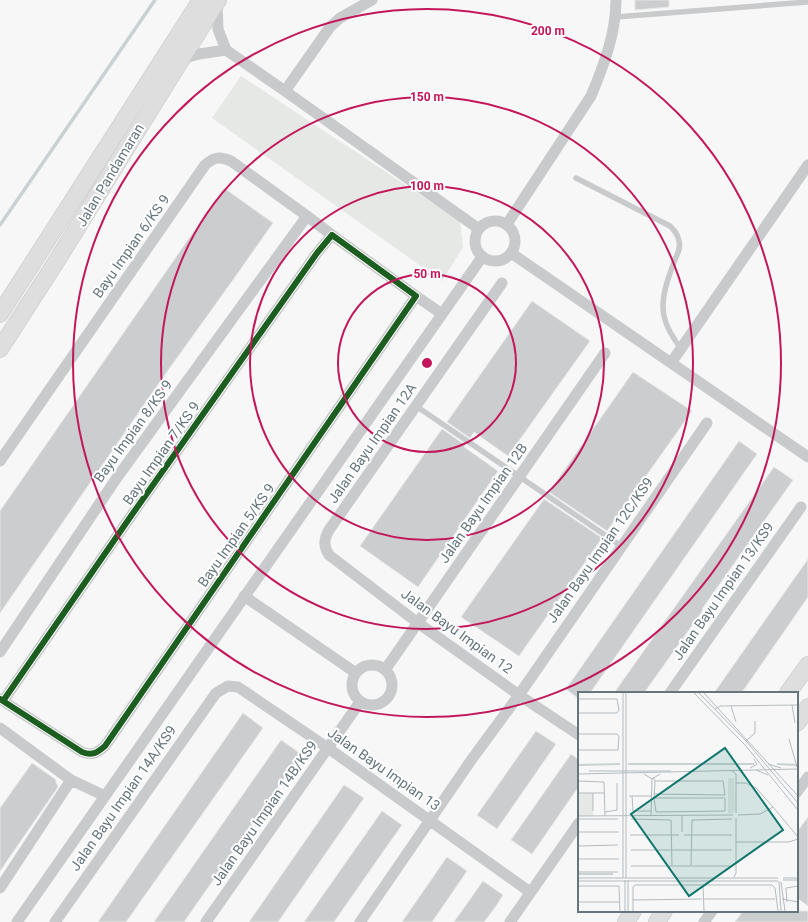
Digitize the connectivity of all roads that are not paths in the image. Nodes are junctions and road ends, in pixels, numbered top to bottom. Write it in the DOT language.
graph roads {
  1 [pos="212,0"];
  2 [pos="372,0"];
  3 [pos="616,0"];
  4 [pos="808,2"];
  5 [pos="616,17"];
  6 [pos="226,50"];
  7 [pos="181,59"];
  8 [pos="285,91"];
  9 [pos="808,165"];
  10 [pos="576,178"];
  11 [pos="307,216"];
  12 [pos="507,224"];
  13 [pos="479,229"];
  14 [pos="332,235"];
  15 [pos="511,253"];
  16 [pos="482,257"];
  17 [pos="502,283"];
  18 [pos="416,296"];
  19 [pos="0,314"];
  20 [pos="442,314"];
  21 [pos="0,348"];
  22 [pos="681,349"];
  23 [pos="605,353"];
  24 [pos="671,363"];
  25 [pos="416,406"];
  26 [pos="707,423"];
  27 [pos="808,457"];
  28 [pos="0,461"];
  29 [pos="519,477"];
  30 [pos="801,507"];
  31 [pos="325,544"];
  32 [pos="621,546"];
  33 [pos="244,596"];
  34 [pos="418,623"];
  35 [pos="0,652"];
  36 [pos="808,665"];
  37 [pos="385,670"];
  38 [pos="356,673"];
  39 [pos="671,692"];
  40 [pos="789,692"];
  41 [pos="216,693"];
  42 [pos="520,695"];
  43 [pos="2,700"];
  44 [pos="360,702"];
  45 [pos="808,707"];
  46 [pos="798,722"];
  47 [pos="0,728"];
  48 [pos="578,733"];
  49 [pos="328,748"];
  50 [pos="808,777"];
  51 [pos="71,780"];
  52 [pos="802,790"];
  53 [pos="105,796"];
  54 [pos="430,821"];
  55 [pos="578,824"];
  56 [pos="0,888"];
  57 [pos="530,892"];
  58 [pos="633,912"];
  59 [pos="663,912"];
  60 [pos="711,912"];
  61 [pos="16,922"];
  62 [pos="55,922"];
  63 [pos="206,922"];
  64 [pos="360,922"];
  65 [pos="510,922"];
  66 [pos="626,922"];
  67 [pos="657,922"];
  68 [pos="704,922"];
  1 -- 6 [label="street"];
  1 -- 7 [label="main road, Jalan Pandamaran"];
  1 -- 19 [label="main road, Jalan Pandamaran"];
  2 -- 8 [label="street"];
  3 -- 5 [label="street"];
  4 -- 5 [label="lane"];
  5 -- 12 [label="street"];
  6 -- 7 [label="street"];
  6 -- 8 [label="street"];
  7 -- 21 [label="main road, Jalan Pandamaran"];
  8 -- 13 [label="street"];
  9 -- 22 [label="street"];
  10 -- 22 [label="lane"];
  11 -- 14 [label="street, Bayu Impian 6/KS 9"];
  11 -- 28 [label="street, Bayu Impian 6/KS 9"];
  11 -- 35 [label="street, Bayu Impian 8/KS 9"];
  12 -- 13 [label="street"];
  12 -- 15 [label="street"];
  13 -- 16 [label="street"];
  14 -- 18 [label="street"];
  14 -- 43 [label="street, Bayu Impian 7/KS 9"];
  15 -- 16 [label="street"];
  15 -- 24 [label="street"];
  16 -- 20 [label="street"];
  17 -- 25 [label="street, Jalan Bayu Impian 12A"];
  18 -- 20 [label="street"];
  18 -- 43 [label="street, Bayu Impian 5/KS 9"];
  20 -- 33 [label="street"];
  22 -- 24 [label="street"];
  23 -- 29 [label="street, Jalan Bayu Impian 12B"];
  24 -- 27 [label="street"];
  25 -- 29 [label="lane"];
  25 -- 31 [label="street, Jalan Bayu Impian 12A"];
  26 -- 32 [label="street, Jalan Bayu Impian 12C/KS9"];
  29 -- 32 [label="lane"];
  29 -- 34 [label="street, Jalan Bayu Impian 12B"];
  30 -- 39 [label="street, Jalan Bayu Impian 13/KS9"];
  31 -- 34 [label="street, Jalan Bayu Impian 12"];
  32 -- 42 [label="street, Jalan Bayu Impian 12C/KS9"];
  33 -- 38 [label="street"];
  33 -- 53 [label="street"];
  34 -- 37 [label="street, Jalan Bayu Impian 12B"];
  34 -- 42 [label="street, Jalan Bayu Impian 12"];
  36 -- 40 [label="main road"];
  37 -- 38 [label="street"];
  37 -- 44 [label="street"];
  38 -- 44 [label="street"];
  41 -- 49 [label="street, Jalan Bayu Impian 13"];
  41 -- 62 [label="street, Jalan Bayu Impian 14A/KS9"];
  42 -- 48 [label="street, Jalan Bayu Impian 12"];
  42 -- 54 [label="street, Jalan Bayu Impian 12C/KS9"];
  44 -- 49 [label="street, Jalan Bayu Impian 14B/KS9"];
  45 -- 46 [label="main road"];
  47 -- 51 [label="street"];
  49 -- 54 [label="street, Jalan Bayu Impian 13"];
  49 -- 63 [label="street, Jalan Bayu Impian 14B/KS9"];
  50 -- 52 [label="street"];
  51 -- 53 [label="street"];
  51 -- 56 [label="street"];
  53 -- 61 [label="street"];
  54 -- 57 [label="street, Jalan Bayu Impian 13"];
  54 -- 64 [label="street, Jalan Bayu Impian 12C/KS9"];
  55 -- 57 [label="street"];
  57 -- 65 [label="street"];
  58 -- 66 [label="main road"];
  59 -- 67 [label="main road"];
  60 -- 68 [label="street"];
}
